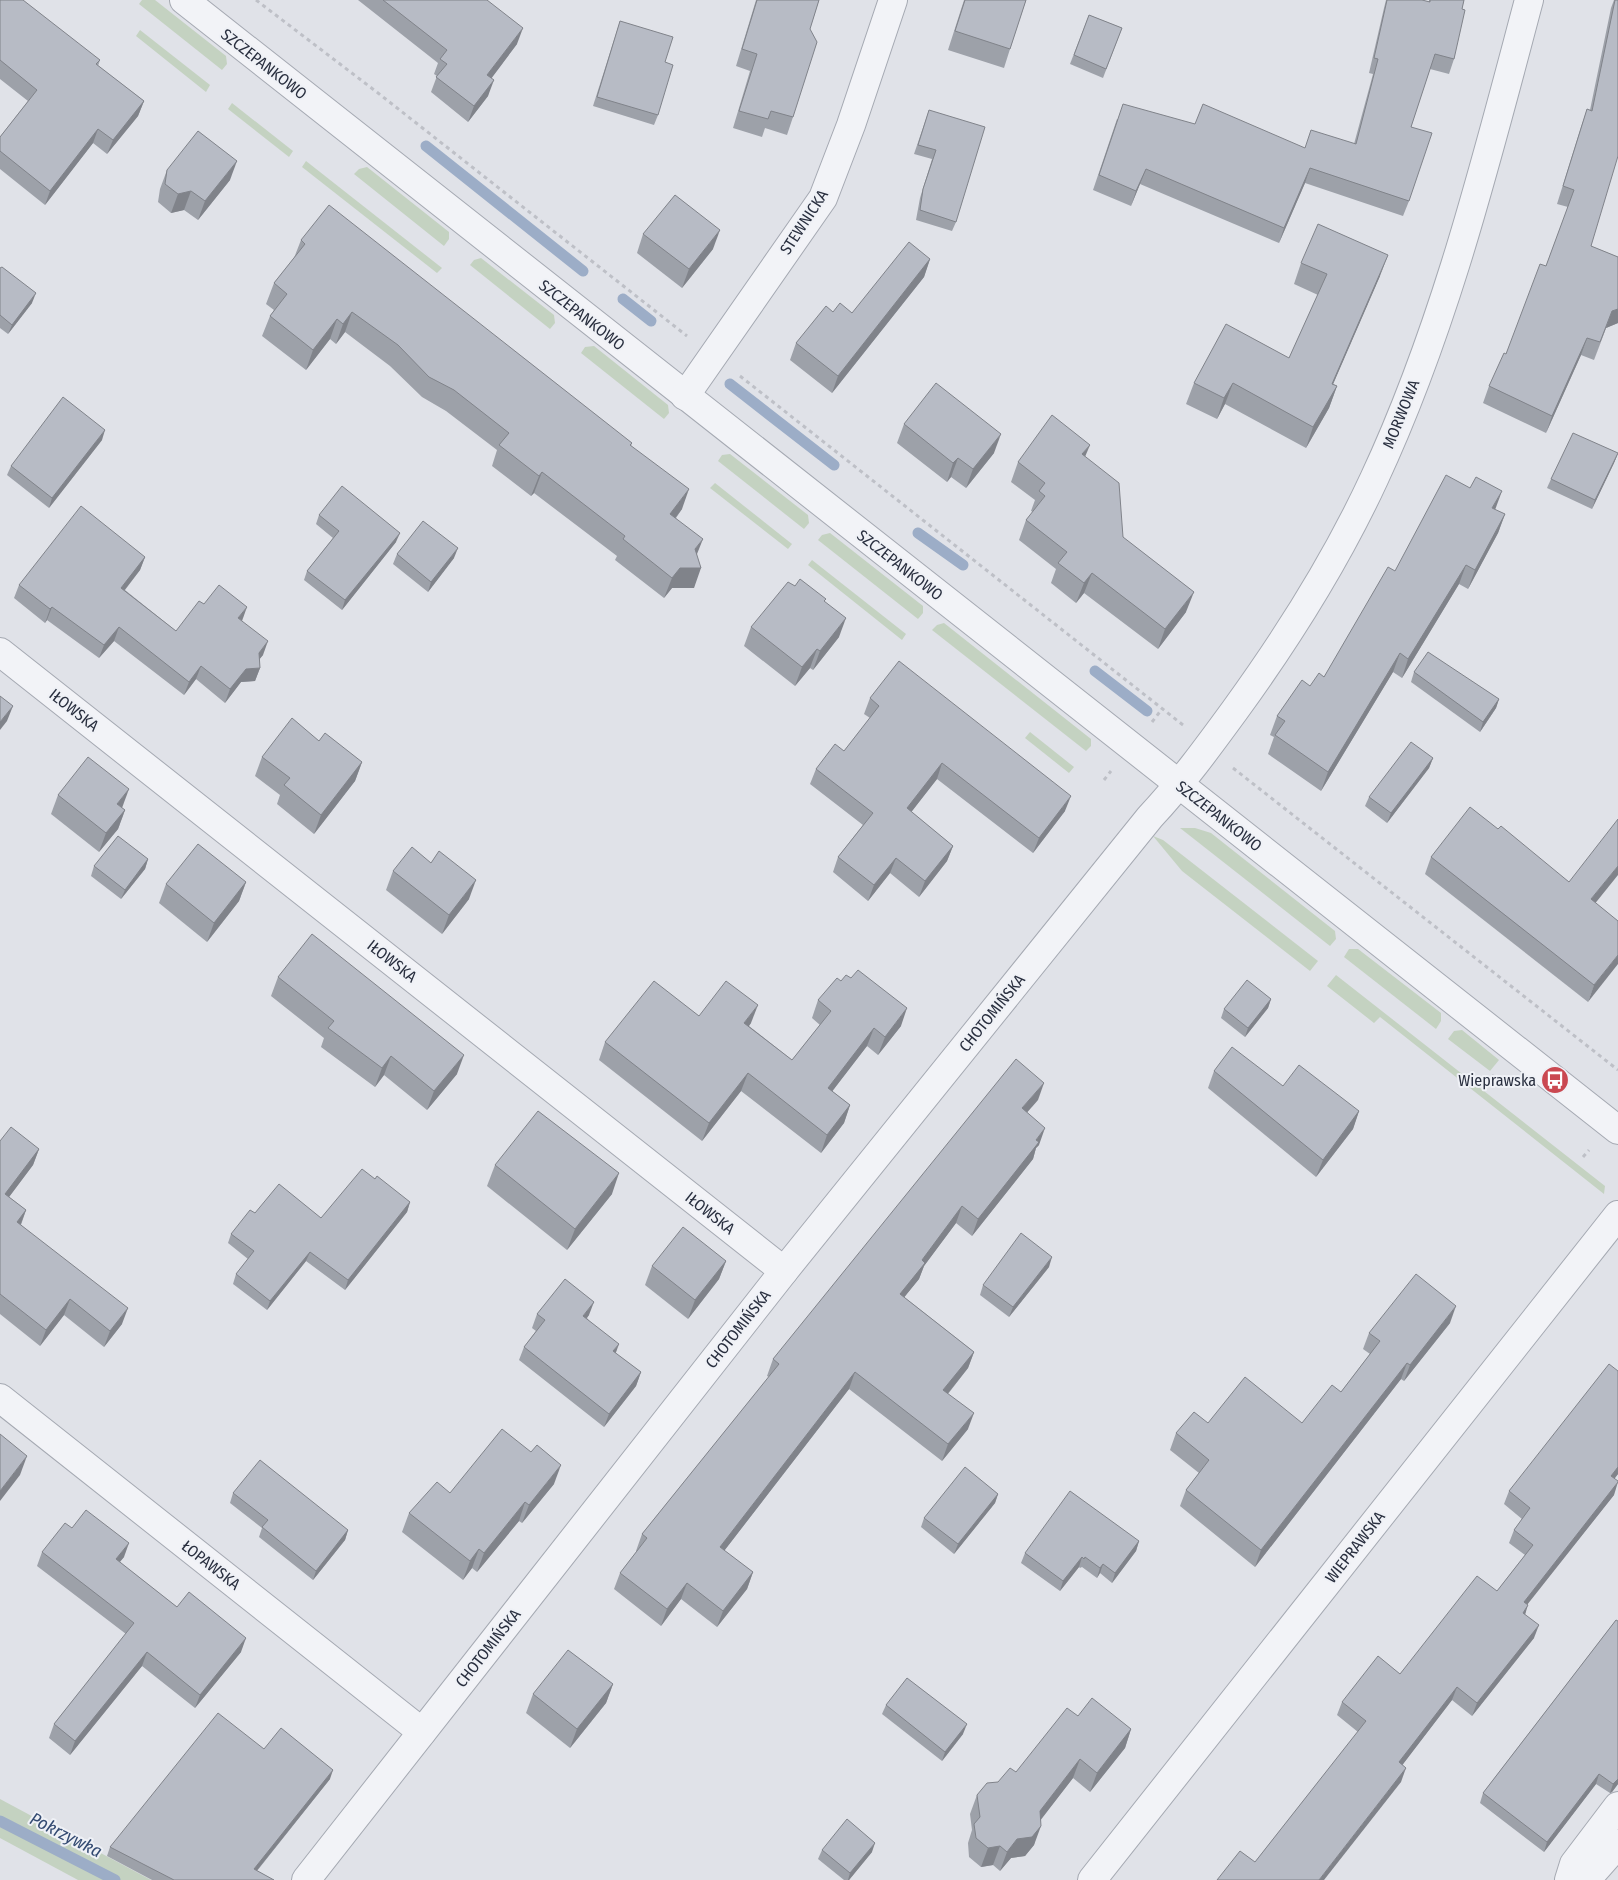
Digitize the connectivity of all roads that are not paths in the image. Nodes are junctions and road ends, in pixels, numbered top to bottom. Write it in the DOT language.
graph roads {
  1 [pos="184,0"];
  2 [pos="893,0"];
  3 [pos="1529,0"];
  4 [pos="685,396"];
  5 [pos="0,652"];
  6 [pos="1180,785"];
  7 [pos="1618,1130"];
  8 [pos="1618,1215"];
  9 [pos="784,1271"];
  10 [pos="0,1398"];
  11 [pos="422,1732"];
  12 [pos="1618,1806"];
  13 [pos="1618,1844"];
  14 [pos="306,1880"];
  15 [pos="1092,1880"];
  16 [pos="1569,1880"];
  17 [pos="1586,1880"];
  1 -- 4 [label="street, SZCZEPANKOWO"];
  2 -- 4 [label="street, STEWNICKA"];
  3 -- 6 [label="street, MORWOWA"];
  4 -- 6 [label="street, SZCZEPANKOWO"];
  5 -- 9 [label="street, IŁOWSKA"];
  6 -- 7 [label="street, SZCZEPANKOWO"];
  6 -- 9 [label="street, CHOTOMIŃSKA"];
  8 -- 15 [label="street, WIEPRAWSKA"];
  9 -- 11 [label="street, CHOTOMIŃSKA"];
  10 -- 11 [label="street, ŁOPAWSKA"];
  11 -- 14 [label="street, CHOTOMIŃSKA"];
  12 -- 16 [label="street"];
  13 -- 17 [label="street"];
}
